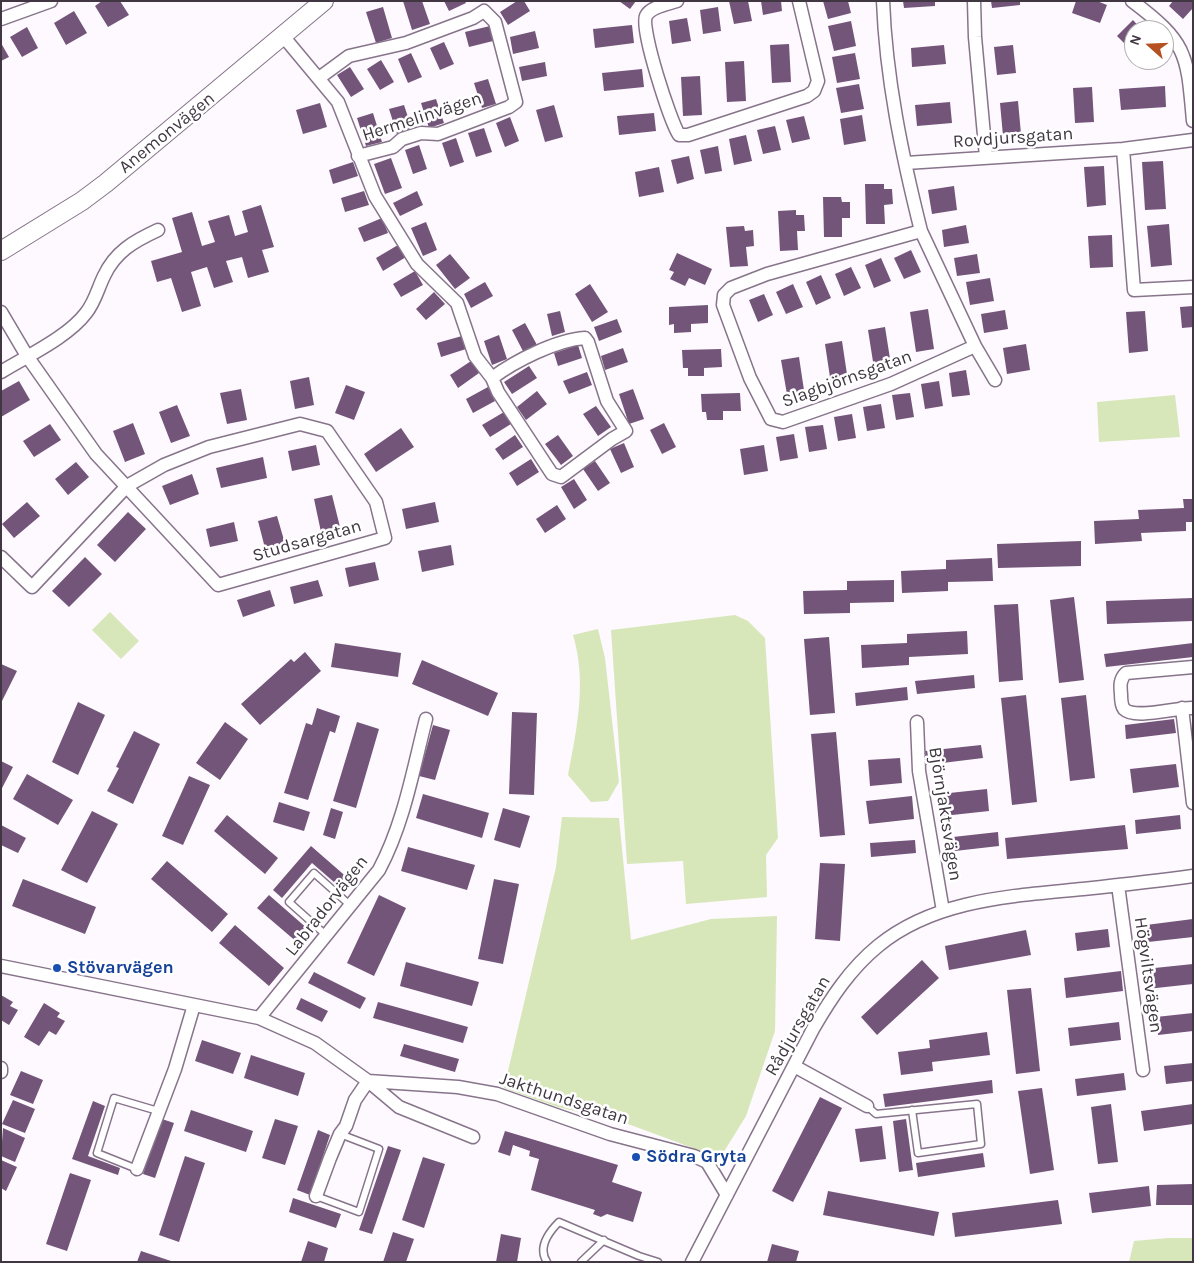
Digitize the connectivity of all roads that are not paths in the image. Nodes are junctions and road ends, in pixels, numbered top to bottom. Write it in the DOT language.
graph roads {
  1 [pos="52,1"];
  2 [pos="324,1"];
  3 [pos="677,1"];
  4 [pos="799,1"];
  5 [pos="883,1"];
  6 [pos="974,1"];
  7 [pos="1132,1"];
  8 [pos="1,18"];
  9 [pos="283,36"];
  10 [pos="319,78"];
  11 [pos="1193,121"];
  12 [pos="1193,140"];
  13 [pos="1123,149"];
  14 [pos="358,156"];
  15 [pos="986,157"];
  16 [pos="906,163"];
  17 [pos="158,230"];
  18 [pos="921,231"];
  19 [pos="1,252"];
  20 [pos="1193,286"];
  21 [pos="1,312"];
  22 [pos="975,346"];
  23 [pos="27,356"];
  24 [pos="1,372"];
  25 [pos="492,378"];
  26 [pos="995,380"];
  27 [pos="127,486"];
  28 [pos="1,556"];
  29 [pos="1193,667"];
  30 [pos="1188,708"];
  31 [pos="426,719"];
  32 [pos="916,722"];
  33 [pos="1193,803"];
  34 [pos="1193,876"];
  35 [pos="1118,886"];
  36 [pos="351,906"];
  37 [pos="943,911"];
  38 [pos="327,936"];
  39 [pos="1,966"];
  40 [pos="194,1005"];
  41 [pos="259,1018"];
  42 [pos="794,1066"];
  43 [pos="1,1068"];
  44 [pos="1143,1070"];
  45 [pos="1,1072"];
  46 [pos="368,1081"];
  47 [pos="867,1106"];
  48 [pos="912,1110"];
  49 [pos="158,1111"];
  50 [pos="340,1134"];
  51 [pos="473,1137"];
  52 [pos="137,1169"];
  53 [pos="727,1195"];
  54 [pos="316,1196"];
  55 [pos="604,1240"];
  56 [pos="547,1262"];
  57 [pos="581,1262"];
  58 [pos="658,1262"];
  59 [pos="692,1262"];
  1 -- 8 [label="street"];
  2 -- 9 [label="street, Anemonvägen"];
  3 -- 4 [label="street"];
  5 -- 16 [label="street"];
  6 -- 15 [label="street"];
  7 -- 11 [label="street"];
  9 -- 10 [label="street, Hermelinvägen"];
  9 -- 19 [label="street, Anemonvägen"];
  10 -- 14 [label="street, Hermelinvägen"];
  10 -- 14 [label="street, Hermelinvägen"];
  12 -- 13 [label="street, Rovdjursgatan"];
  13 -- 15 [label="street, Rovdjursgatan"];
  13 -- 20 [label="street"];
  14 -- 25 [label="street, Hermelinvägen"];
  15 -- 16 [label="street, Rovdjursgatan"];
  16 -- 18 [label="street"];
  17 -- 23 [label="street"];
  18 -- 22 [label="street"];
  18 -- 22 [label="street, Slagbjörnsgatan"];
  21 -- 23 [label="street, Studsargatan"];
  22 -- 26 [label="street"];
  23 -- 24 [label="street"];
  23 -- 27 [label="street, Studsargatan"];
  25 -- 25 [label="street, Hermelinvägen"];
  27 -- 27 [label="street, Studsargatan"];
  27 -- 28 [label="street"];
  29 -- 30 [label="street"];
  30 -- 33 [label="street"];
  31 -- 36 [label="street, Labradorvägen"];
  32 -- 37 [label="street, Björnjaktsvägen"];
  34 -- 35 [label="street, Rådjursgatan"];
  35 -- 37 [label="street, Rådjursgatan"];
  35 -- 44 [label="street, Högviltsvägen"];
  36 -- 38 [label="street, Labradorvägen"];
  36 -- 38 [label="lane"];
  37 -- 42 [label="street, Rådjursgatan"];
  38 -- 41 [label="street, Labradorvägen"];
  39 -- 40 [label="street"];
  40 -- 41 [label="street"];
  40 -- 49 [label="street"];
  41 -- 46 [label="street"];
  42 -- 47 [label="street"];
  42 -- 53 [label="street, Rådjursgatan"];
  43 -- 45 [label="street"];
  46 -- 50 [label="street"];
  46 -- 51 [label="street"];
  46 -- 53 [label="street, Jakthundsgatan"];
  47 -- 48 [label="lane"];
  48 -- 48 [label="lane"];
  49 -- 52 [label="street"];
  49 -- 52 [label="lane"];
  50 -- 54 [label="street"];
  50 -- 54 [label="lane"];
  53 -- 59 [label="street, Rådjursgatan"];
  55 -- 56 [label="lane"];
  55 -- 57 [label="lane"];
  55 -- 58 [label="lane"];
}
